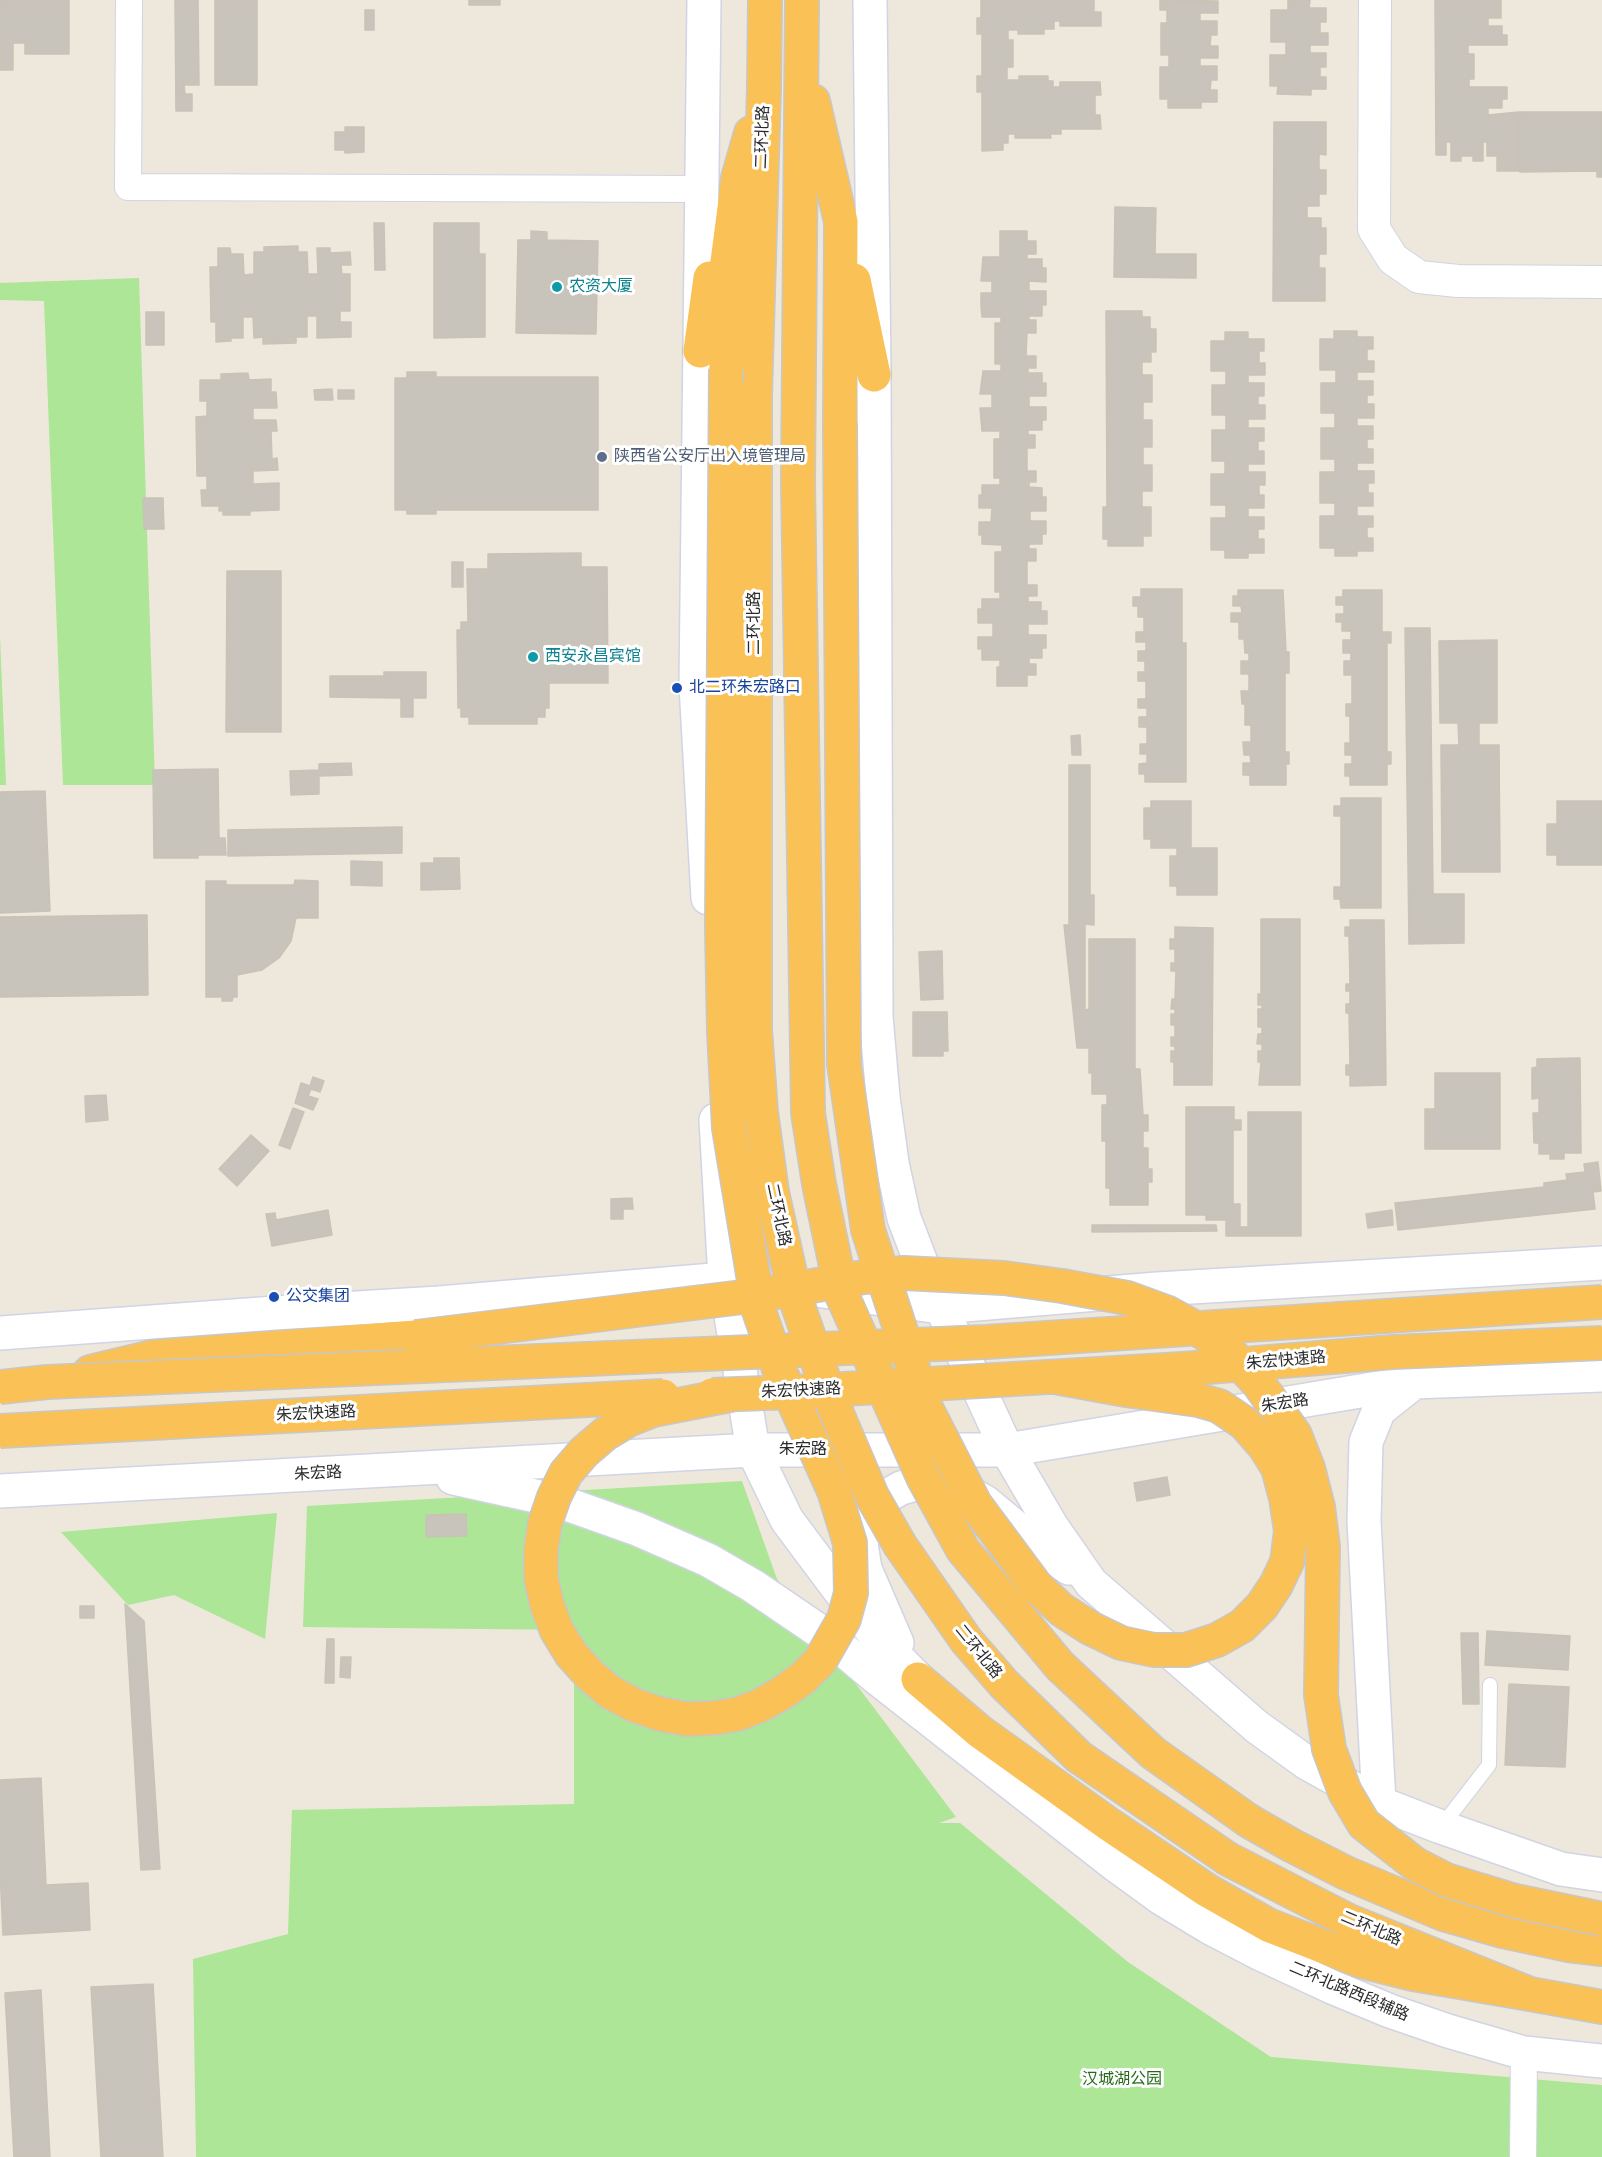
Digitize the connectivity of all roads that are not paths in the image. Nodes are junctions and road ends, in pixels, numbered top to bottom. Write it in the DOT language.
graph roads {
  1 [pos="129,0"];
  2 [pos="705,0"];
  3 [pos="802,0"];
  4 [pos="870,0"];
  5 [pos="1375,0"];
  6 [pos="763,9"];
  7 [pos="801,51"];
  8 [pos="764,88"];
  9 [pos="702,189"];
  10 [pos="841,222"];
  11 [pos="1602,282"];
  12 [pos="713,360"];
  13 [pos="874,375"];
  14 [pos="1602,1263"];
  15 [pos="726,1279"];
  16 [pos="1602,1302"];
  17 [pos="940,1307"];
  18 [pos="0,1333"];
  19 [pos="1602,1343"];
  20 [pos="1602,1375"];
  21 [pos="1055,1377"];
  22 [pos="47,1382"];
  23 [pos="1414,1382"];
  24 [pos="0,1387"];
  25 [pos="735,1394"];
  26 [pos="0,1431"];
  27 [pos="753,1450"];
  28 [pos="1007,1450"];
  29 [pos="405,1469"];
  30 [pos="0,1491"];
  31 [pos="1091,1583"];
  32 [pos="918,1679"];
  33 [pos="1490,1685"];
  34 [pos="956,1741"];
  35 [pos="1027,1765"];
  36 [pos="1379,1803"];
  37 [pos="1441,1827"];
  38 [pos="1602,1875"];
  39 [pos="1602,1919"];
  40 [pos="1602,1949"];
  41 [pos="1530,1994"];
  42 [pos="1602,2007"];
  43 [pos="1524,2054"];
  44 [pos="1602,2061"];
  45 [pos="1523,2157"];
  1 -- 9 [label="street"];
  2 -- 9 [label="main road"];
  3 -- 7 [label="highway"];
  4 -- 13 [label="main road"];
  5 -- 11 [label="street"];
  6 -- 8 [label="highway, 二环北路"];
  7 -- 10 [label="highway"];
  7 -- 40 [label="highway, bridge"];
  8 -- 12 [label="highway"];
  8 -- 41 [label="highway, 二环北路, bridge"];
  9 -- 12 [label="main road"];
  10 -- 13 [label="highway"];
  10 -- 21 [label="highway, bridge"];
  12 -- 15 [label="main road"];
  12 -- 25 [label="highway, bridge"];
  13 -- 17 [label="main road"];
  14 -- 17 [label="main road"];
  15 -- 17 [label="main road"];
  15 -- 18 [label="main road"];
  15 -- 27 [label="main road"];
  16 -- 22 [label="highway, bridge"];
  17 -- 28 [label="main road"];
  19 -- 21 [label="highway, 朱宏快速路, bridge"];
  20 -- 23 [label="main road, 朱宏路"];
  21 -- 25 [label="highway, 朱宏快速路, bridge"];
  22 -- 24 [label="highway, bridge"];
  22 -- 39 [label="highway, bridge"];
  23 -- 28 [label="main road, 朱宏路"];
  23 -- 36 [label="main road"];
  25 -- 26 [label="highway, 朱宏快速路, bridge"];
  27 -- 28 [label="main road, 朱宏路"];
  27 -- 29 [label="main road, 朱宏路"];
  27 -- 32 [label="main road"];
  28 -- 31 [label="main road"];
  29 -- 30 [label="main road, 朱宏路"];
  29 -- 34 [label="main road, 二环北路西段辅路"];
  31 -- 32 [label="main road"];
  31 -- 36 [label="main road"];
  32 -- 34 [label="main road"];
  32 -- 35 [label="highway"];
  33 -- 37 [label="lane"];
  34 -- 35 [label="main road"];
  34 -- 43 [label="main road, 二环北路西段辅路"];
  35 -- 41 [label="highway"];
  36 -- 37 [label="main road"];
  37 -- 38 [label="main road"];
  41 -- 42 [label="highway, 二环北路"];
  43 -- 44 [label="main road, 二环北路西段辅路"];
  43 -- 45 [label="street"];
}
